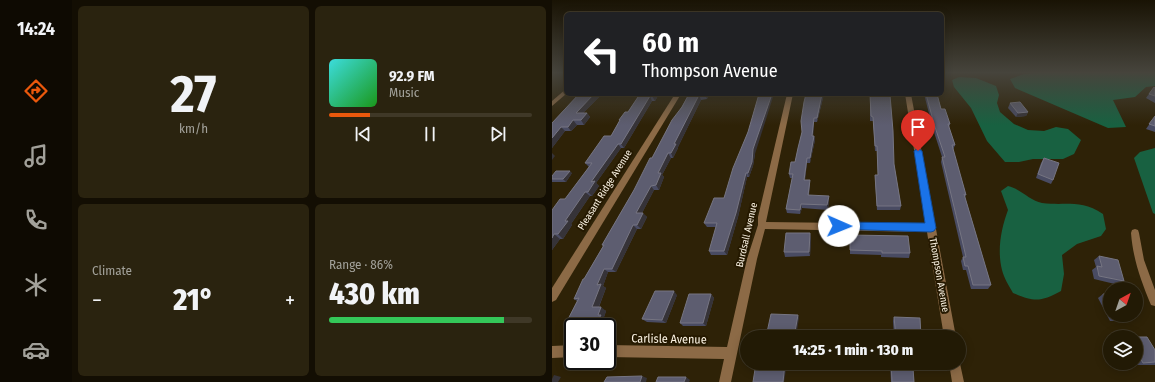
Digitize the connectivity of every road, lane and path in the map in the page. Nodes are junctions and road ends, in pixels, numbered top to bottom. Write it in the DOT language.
graph roads {
  1 [pos="564,93"];
  2 [pos="677,96"];
  3 [pos="790,96"];
  4 [pos="908,96"];
  5 [pos="552,104"];
  6 [pos="762,225"];
  7 [pos="931,228"];
  8 [pos="1136,233"];
  9 [pos="552,297"];
  10 [pos="1155,301"];
  11 [pos="949,330"];
  12 [pos="564,351"];
  13 [pos="616,351"];
  14 [pos="552,352"];
  15 [pos="731,353"];
  16 [pos="956,370"];
  17 [pos="725,382"];
  18 [pos="958,382"];
  1 -- 5 [label="street"];
  2 -- 9 [label="street, Pleasant Ridge Avenue"];
  3 -- 6 [label="street, Burdsall Avenue"];
  4 -- 7 [label="street, Thompson Avenue"];
  6 -- 7 [label="street"];
  6 -- 15 [label="street, Burdsall Avenue"];
  7 -- 11 [label="street, Thompson Avenue"];
  8 -- 10 [label="street"];
  12 -- 14 [label="street"];
  13 -- 15 [label="street, Carlisle Avenue"];
  15 -- 17 [label="street, Burdsall Avenue"];
  16 -- 18 [label="street"];
}
